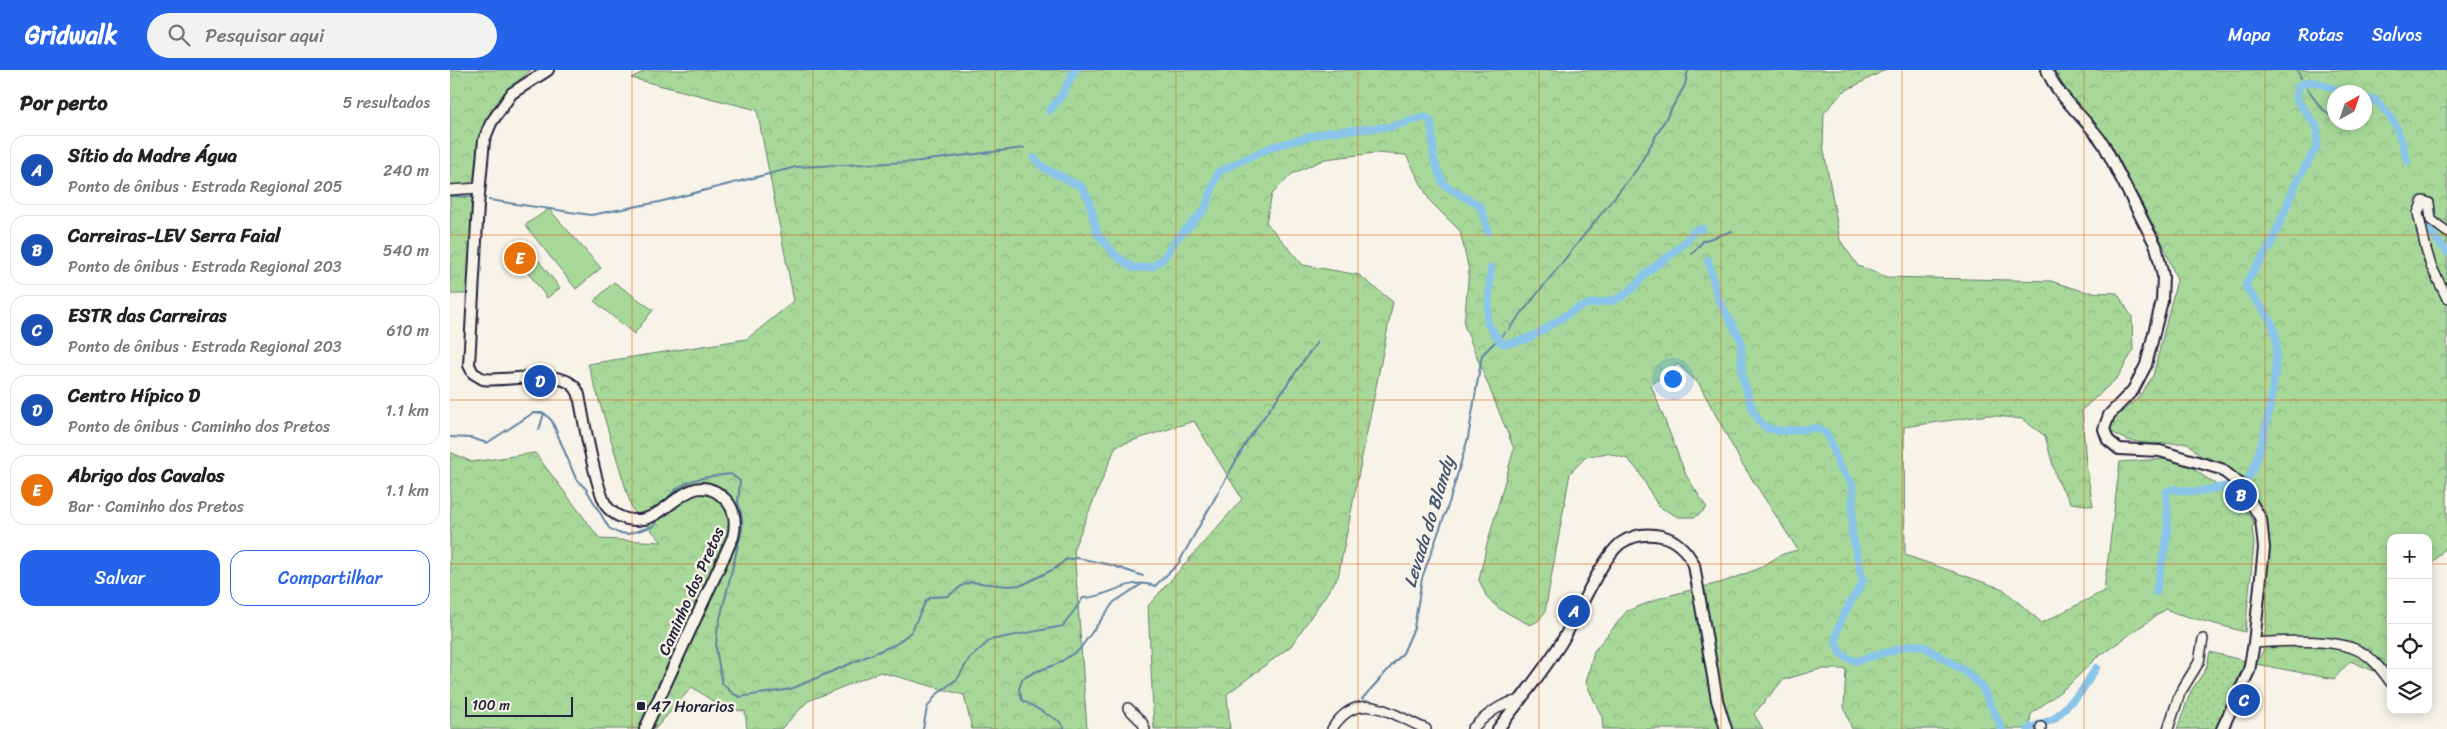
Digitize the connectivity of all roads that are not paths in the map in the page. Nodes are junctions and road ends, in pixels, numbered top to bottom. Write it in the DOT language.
graph roads {
  1 [pos="548,70"];
  2 [pos="2047,70"];
  3 [pos="479,188"];
  4 [pos="450,190"];
  5 [pos="2447,232"];
  6 [pos="2447,298"];
  7 [pos="2203,639"];
  8 [pos="2254,643"];
  9 [pos="2387,677"];
  10 [pos="1519,701"];
  11 [pos="1128,708"];
  12 [pos="645,729"];
  13 [pos="1145,729"];
  14 [pos="1332,729"];
  15 [pos="1426,729"];
  16 [pos="1472,729"];
  17 [pos="1498,729"];
  18 [pos="1726,729"];
  19 [pos="2168,729"];
  20 [pos="2222,729"];
  1 -- 3 [label="main road, Caminho dos Pretos"];
  2 -- 8 [label="main road"];
  3 -- 4 [label="street"];
  3 -- 12 [label="main road, Caminho dos Pretos"];
  5 -- 6 [label="street"];
  7 -- 19 [label="street"];
  8 -- 9 [label="street"];
  8 -- 20 [label="main road"];
  10 -- 16 [label="street"];
  10 -- 17 [label="main road"];
  10 -- 18 [label="main road"];
  11 -- 13 [label="street"];
  14 -- 15 [label="street"];
}
